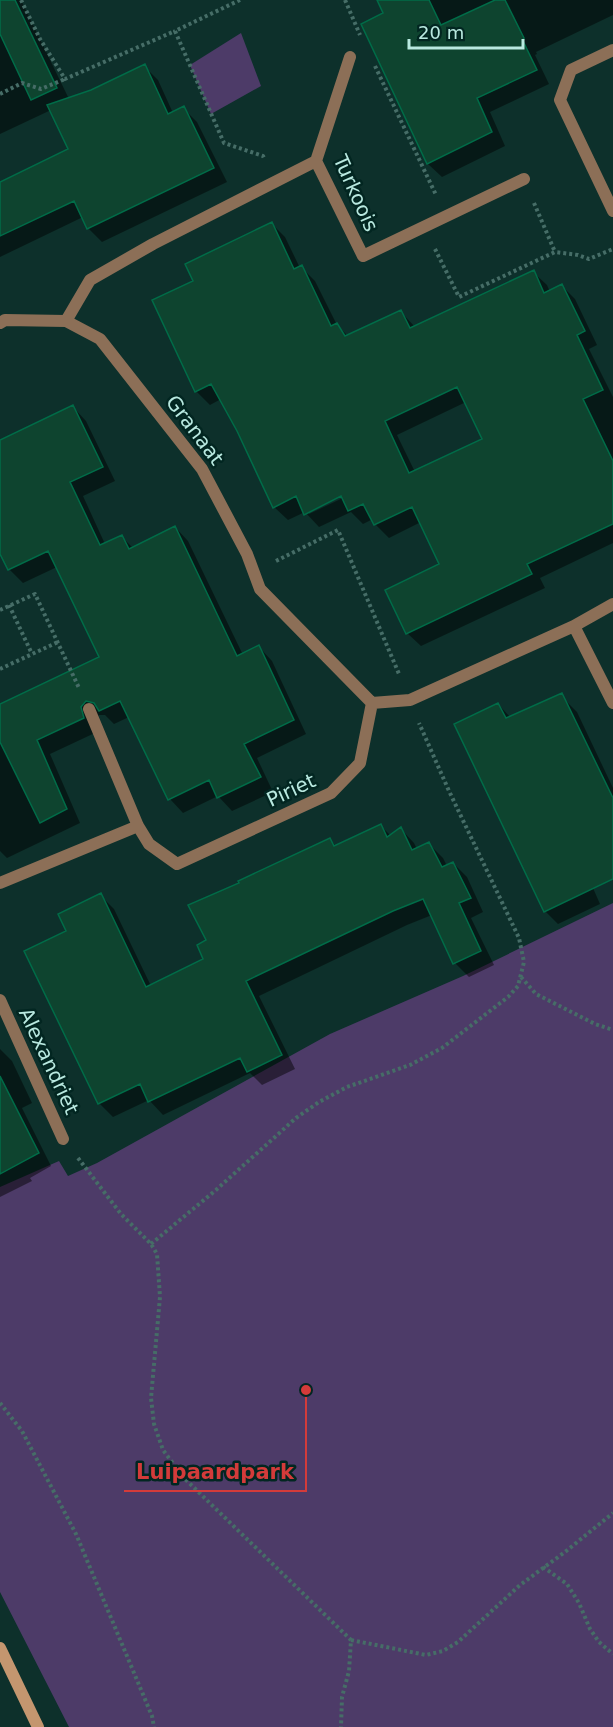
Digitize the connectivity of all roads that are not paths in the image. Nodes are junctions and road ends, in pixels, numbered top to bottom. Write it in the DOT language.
graph roads {
  1 [pos="613,50"];
  2 [pos="350,57"];
  3 [pos="316,161"];
  4 [pos="524,179"];
  5 [pos="613,211"];
  6 [pos="66,321"];
  7 [pos="0,323"];
  8 [pos="613,604"];
  9 [pos="574,626"];
  10 [pos="613,703"];
  11 [pos="372,704"];
  12 [pos="89,709"];
  13 [pos="138,826"];
  14 [pos="0,883"];
  15 [pos="0,1000"];
  16 [pos="63,1139"];
  17 [pos="0,1648"];
  18 [pos="38,1727"];
  1 -- 5 [label="street"];
  2 -- 3 [label="street, Turkoois"];
  3 -- 4 [label="street, Turkoois"];
  3 -- 6 [label="street"];
  6 -- 7 [label="street, Granaat"];
  6 -- 11 [label="street, Granaat"];
  8 -- 9 [label="street"];
  9 -- 10 [label="street"];
  9 -- 11 [label="street"];
  11 -- 13 [label="street, Piriet"];
  12 -- 13 [label="street, Piriet"];
  13 -- 14 [label="street"];
  15 -- 16 [label="street, Alexandriet"];
  17 -- 18 [label="main road"];
}
